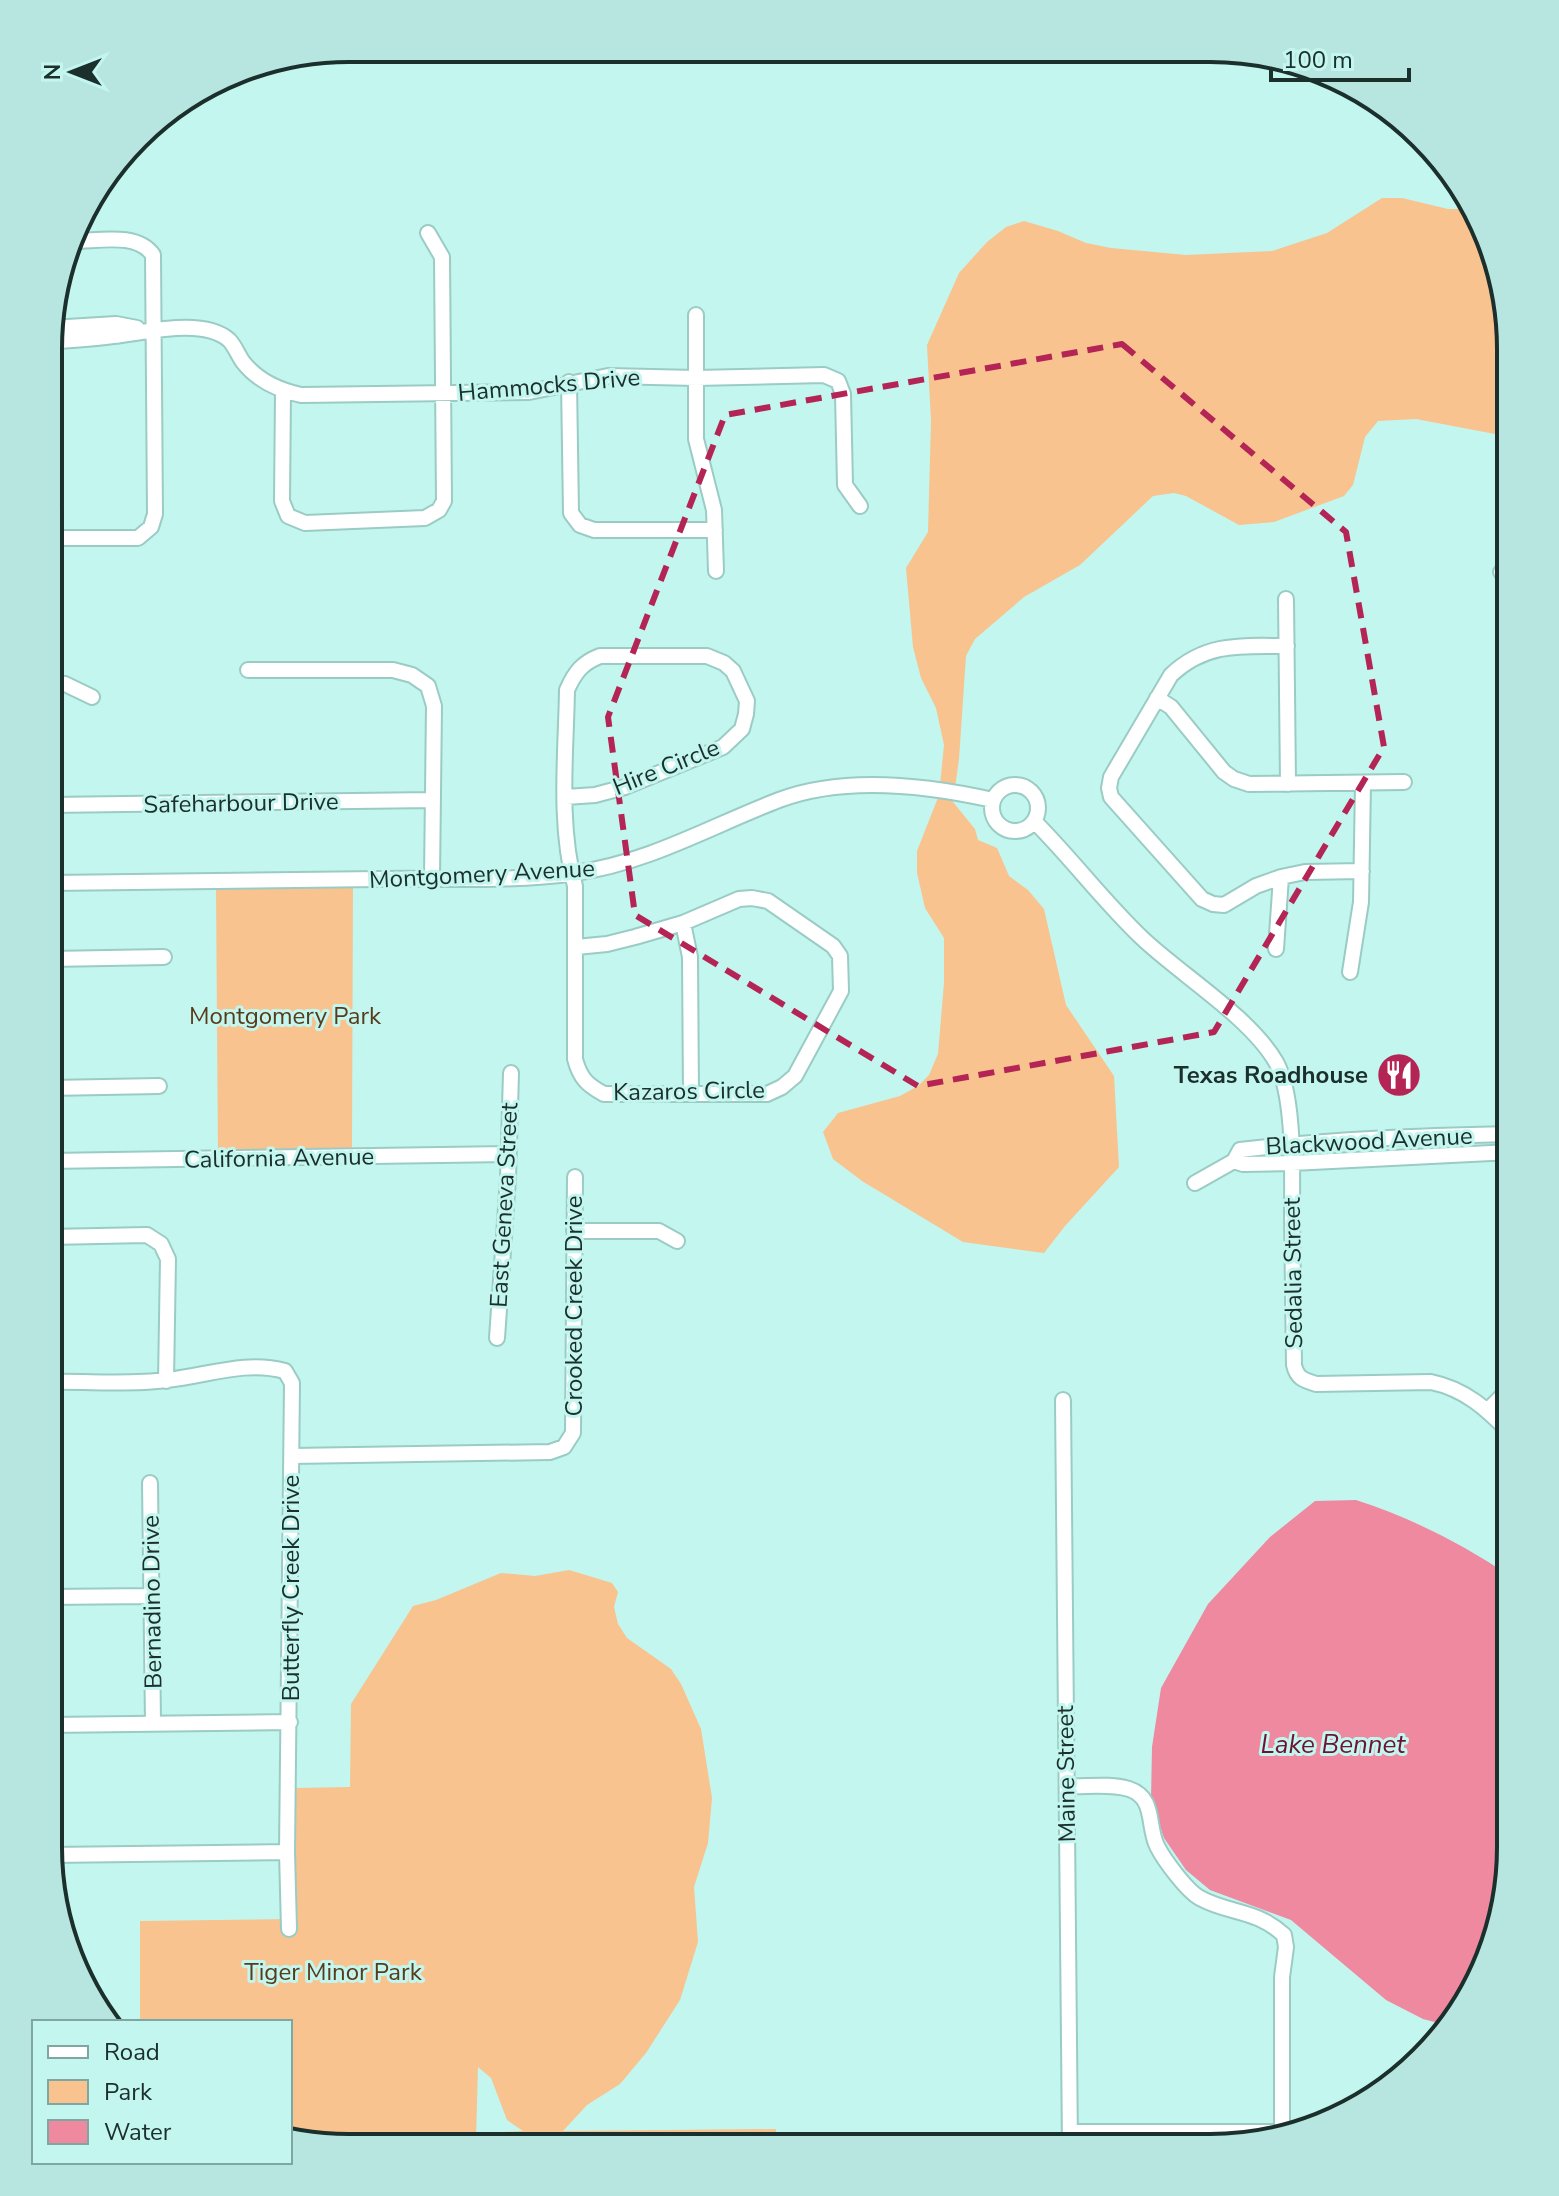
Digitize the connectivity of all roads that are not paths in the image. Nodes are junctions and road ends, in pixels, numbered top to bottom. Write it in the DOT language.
graph roads {
  1 [pos="428,233"];
  2 [pos="83,241"];
  3 [pos="696,315"];
  4 [pos="63,327"];
  5 [pos="154,330"];
  6 [pos="62,341"];
  7 [pos="696,378"];
  8 [pos="569,382"];
  9 [pos="283,391"];
  10 [pos="443,393"];
  11 [pos="860,506"];
  12 [pos="715,530"];
  13 [pos="62,538"];
  14 [pos="716,571"];
  15 [pos="1286,599"];
  16 [pos="1287,646"];
  17 [pos="248,670"];
  18 [pos="62,684"];
  19 [pos="92,697"];
  20 [pos="1157,698"];
  21 [pos="1404,782"];
  22 [pos="1363,783"];
  23 [pos="1288,784"];
  24 [pos="566,797"];
  25 [pos="433,800"];
  26 [pos="993,800"];
  27 [pos="62,805"];
  28 [pos="1035,822"];
  29 [pos="1362,871"];
  30 [pos="572,874"];
  31 [pos="1281,877"];
  32 [pos="432,878"];
  33 [pos="62,883"];
  34 [pos="683,923"];
  35 [pos="576,947"];
  36 [pos="1276,949"];
  37 [pos="164,957"];
  38 [pos="62,959"];
  39 [pos="1350,972"];
  40 [pos="511,1073"];
  41 [pos="159,1086"];
  42 [pos="62,1088"];
  43 [pos="691,1094"];
  44 [pos="1486,1135"];
  45 [pos="1497,1135"];
  46 [pos="1290,1144"];
  47 [pos="1497,1152"];
  48 [pos="508,1154"];
  49 [pos="1414,1156"];
  50 [pos="62,1161"];
  51 [pos="1234,1161"];
  52 [pos="1292,1163"];
  53 [pos="575,1177"];
  54 [pos="1195,1183"];
  55 [pos="574,1231"];
  56 [pos="62,1237"];
  57 [pos="677,1241"];
  58 [pos="497,1338"];
  59 [pos="166,1381"];
  60 [pos="62,1382"];
  61 [pos="1063,1400"];
  62 [pos="1497,1401"];
  63 [pos="1488,1410"];
  64 [pos="1497,1419"];
  65 [pos="292,1456"];
  66 [pos="150,1483"];
  67 [pos="151,1596"];
  68 [pos="62,1597"];
  69 [pos="153,1722"];
  70 [pos="290,1722"];
  71 [pos="62,1725"];
  72 [pos="1067,1786"];
  73 [pos="287,1852"];
  74 [pos="62,1855"];
  75 [pos="289,1929"];
  76 [pos="1280,2125"];
  77 [pos="1070,2134"];
  1 -- 10 [label="street"];
  2 -- 5 [label="street"];
  3 -- 7 [label="street"];
  4 -- 5 [label="street, Hammocks Drive"];
  5 -- 6 [label="street, Hammocks Drive"];
  5 -- 9 [label="street, Hammocks Drive"];
  5 -- 13 [label="street"];
  7 -- 8 [label="street, Hammocks Drive"];
  7 -- 11 [label="street, Hammocks Drive"];
  7 -- 12 [label="street"];
  8 -- 10 [label="street, Hammocks Drive"];
  8 -- 12 [label="street"];
  9 -- 10 [label="street, Hammocks Drive"];
  9 -- 10 [label="street"];
  12 -- 14 [label="street"];
  15 -- 16 [label="street"];
  16 -- 20 [label="street"];
  16 -- 23 [label="street"];
  17 -- 25 [label="street"];
  18 -- 19 [label="street"];
  20 -- 23 [label="street"];
  20 -- 31 [label="street"];
  21 -- 22 [label="street"];
  22 -- 23 [label="street"];
  22 -- 29 [label="street"];
  24 -- 24 [label="street, Hire Circle"];
  24 -- 30 [label="street, Hire Circle"];
  25 -- 27 [label="street, Safeharbour Drive"];
  25 -- 32 [label="street"];
  26 -- 28 [label="street"];
  26 -- 28 [label="street"];
  26 -- 30 [label="street, Montgomery Avenue"];
  28 -- 46 [label="street"];
  29 -- 31 [label="street"];
  29 -- 39 [label="street"];
  30 -- 32 [label="street, Montgomery Avenue"];
  30 -- 35 [label="street, Kazaros Circle"];
  31 -- 36 [label="street"];
  32 -- 33 [label="street, Montgomery Avenue"];
  34 -- 35 [label="street, Kazaros Circle"];
  34 -- 43 [label="street"];
  34 -- 43 [label="street, Kazaros Circle"];
  35 -- 43 [label="street, Kazaros Circle"];
  37 -- 38 [label="street"];
  40 -- 48 [label="street, East Geneva Street"];
  41 -- 42 [label="street"];
  44 -- 45 [label="street, Blackwood Avenue"];
  44 -- 46 [label="street, Blackwood Avenue"];
  44 -- 49 [label="street"];
  46 -- 51 [label="street, Blackwood Avenue"];
  46 -- 52 [label="street"];
  47 -- 49 [label="street, Blackwood Avenue"];
  48 -- 50 [label="street, California Avenue"];
  48 -- 58 [label="street, East Geneva Street"];
  49 -- 52 [label="street, Blackwood Avenue"];
  51 -- 52 [label="street, Blackwood Avenue"];
  51 -- 54 [label="street, Blackwood Avenue"];
  52 -- 63 [label="street, Sedalia Street"];
  53 -- 55 [label="street, Crooked Creek Drive"];
  55 -- 57 [label="street"];
  55 -- 65 [label="street, Crooked Creek Drive"];
  56 -- 59 [label="street"];
  59 -- 60 [label="street"];
  59 -- 65 [label="street, Butterfly Creek Drive"];
  61 -- 72 [label="street, Maine Street"];
  62 -- 63 [label="street"];
  63 -- 64 [label="street"];
  65 -- 70 [label="street, Butterfly Creek Drive"];
  66 -- 67 [label="street, Bernadino Drive"];
  67 -- 68 [label="street"];
  67 -- 69 [label="street, Bernadino Drive"];
  69 -- 70 [label="street"];
  69 -- 71 [label="street"];
  70 -- 73 [label="street, Butterfly Creek Drive"];
  72 -- 76 [label="street"];
  72 -- 77 [label="street, Maine Street"];
  73 -- 74 [label="street"];
  73 -- 75 [label="street, Butterfly Creek Drive"];
}
